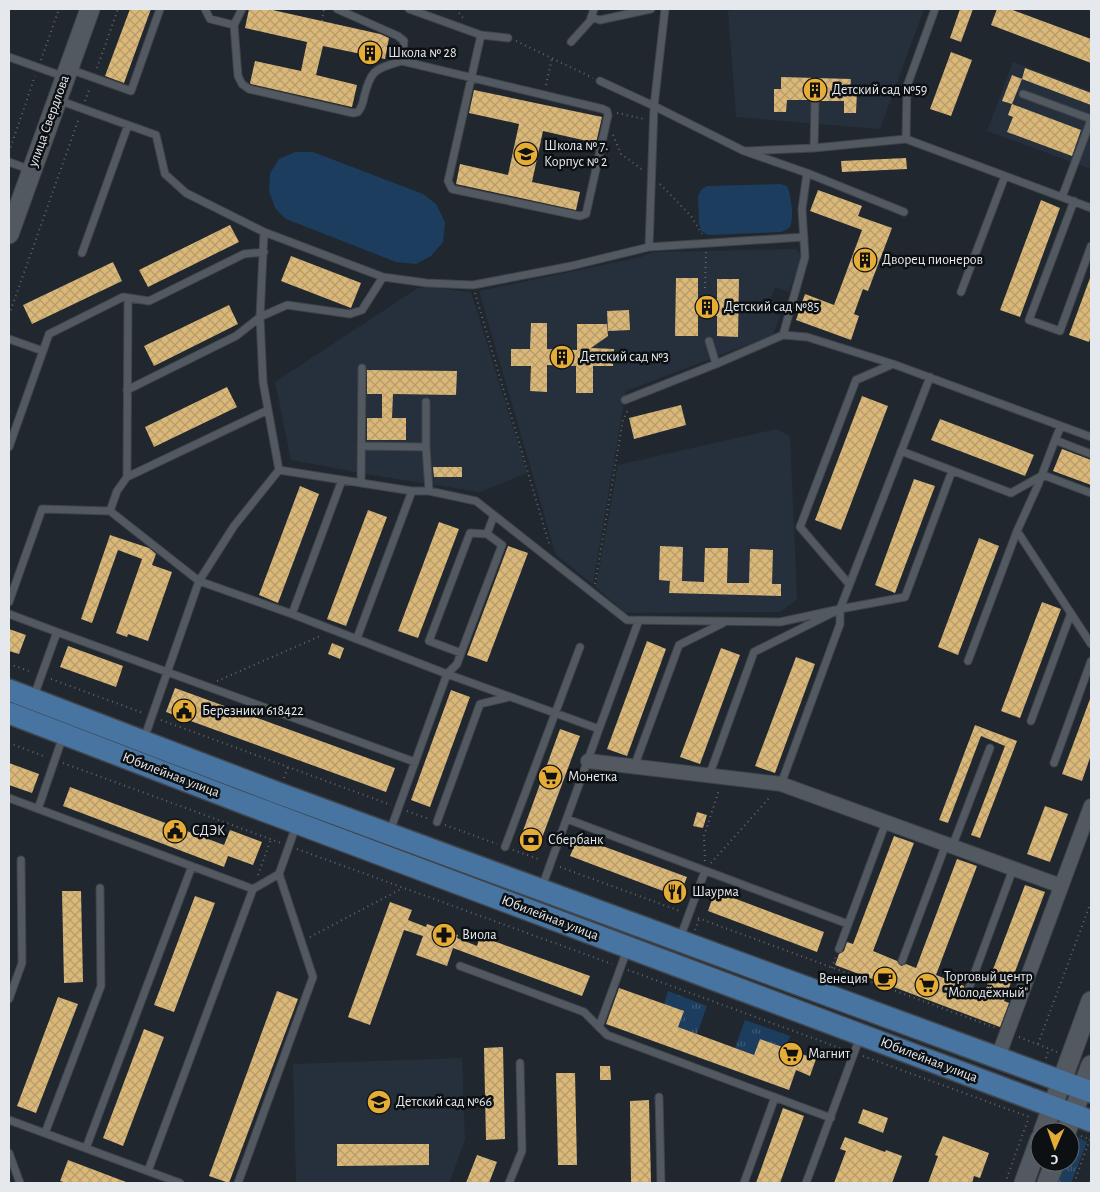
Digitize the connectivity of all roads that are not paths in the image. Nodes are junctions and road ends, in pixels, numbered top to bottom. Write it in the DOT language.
graph roads {
  1 [pos="90,9"];
  2 [pos="160,9"];
  3 [pos="205,9"];
  4 [pos="242,9"];
  5 [pos="337,9"];
  6 [pos="410,9"];
  7 [pos="594,9"];
  8 [pos="651,9"];
  9 [pos="665,9"];
  10 [pos="936,9"];
  11 [pos="591,17"];
  12 [pos="234,25"];
  13 [pos="481,35"];
  14 [pos="508,38"];
  15 [pos="571,42"];
  16 [pos="9,57"];
  17 [pos="402,61"];
  18 [pos="67,73"];
  19 [pos="471,79"];
  20 [pos="600,81"];
  21 [pos="1023,94"];
  22 [pos="57,100"];
  23 [pos="814,101"];
  24 [pos="654,106"];
  25 [pos="1091,120"];
  26 [pos="128,125"];
  27 [pos="906,139"];
  28 [pos="814,148"];
  29 [pos="744,151"];
  30 [pos="9,162"];
  31 [pos="32,170"];
  32 [pos="806,173"];
  33 [pos="1005,176"];
  34 [pos="1062,197"];
  35 [pos="1074,201"];
  36 [pos="1091,208"];
  37 [pos="904,212"];
  38 [pos="264,232"];
  39 [pos="9,234"];
  40 [pos="804,237"];
  41 [pos="1091,246"];
  42 [pos="649,247"];
  43 [pos="264,252"];
  44 [pos="82,253"];
  45 [pos="383,278"];
  46 [pos="961,292"];
  47 [pos="128,298"];
  48 [pos="260,317"];
  49 [pos="783,335"];
  50 [pos="9,339"];
  51 [pos="709,341"];
  52 [pos="43,351"];
  53 [pos="716,364"];
  54 [pos="893,364"];
  55 [pos="362,368"];
  56 [pos="930,377"];
  57 [pos="127,390"];
  58 [pos="625,400"];
  59 [pos="426,402"];
  60 [pos="268,410"];
  61 [pos="1061,426"];
  62 [pos="1091,437"];
  63 [pos="1055,440"];
  64 [pos="361,446"];
  65 [pos="426,446"];
  66 [pos="9,447"];
  67 [pos="901,451"];
  68 [pos="1091,454"];
  69 [pos="279,470"];
  70 [pos="952,471"];
  71 [pos="1042,474"];
  72 [pos="127,478"];
  73 [pos="342,480"];
  74 [pos="361,483"];
  75 [pos="412,491"];
  76 [pos="429,491"];
  77 [pos="1091,492"];
  78 [pos="110,511"];
  79 [pos="494,516"];
  80 [pos="1017,531"];
  81 [pos="487,534"];
  82 [pos="199,581"];
  83 [pos="849,584"];
  84 [pos="9,602"];
  85 [pos="840,609"];
  86 [pos="1071,613"];
  87 [pos="9,614"];
  88 [pos="292,614"];
  89 [pos="639,620"];
  90 [pos="725,622"];
  91 [pos="57,632"];
  92 [pos="357,638"];
  93 [pos="1091,644"];
  94 [pos="580,646"];
  95 [pos="461,652"];
  96 [pos="968,661"];
  97 [pos="1091,661"];
  98 [pos="168,672"];
  99 [pos="447,674"];
  100 [pos="9,690"];
  101 [pos="510,697"];
  102 [pos="33,699"];
  103 [pos="9,713"];
  104 [pos="554,713"];
  105 [pos="1032,721"];
  106 [pos="599,730"];
  107 [pos="64,734"];
  108 [pos="143,742"];
  109 [pos="990,748"];
  110 [pos="588,761"];
  111 [pos="415,762"];
  112 [pos="1054,763"];
  113 [pos="634,767"];
  114 [pos="716,776"];
  115 [pos="781,784"];
  116 [pos="9,798"];
  117 [pos="1091,806"];
  118 [pos="38,809"];
  119 [pos="567,819"];
  120 [pos="437,822"];
  121 [pos="886,822"];
  122 [pos="297,823"];
  123 [pos="389,834"];
  124 [pos="949,845"];
  125 [pos="505,847"];
  126 [pos="21,860"];
  127 [pos="192,866"];
  128 [pos="1013,869"];
  129 [pos="705,870"];
  130 [pos="279,874"];
  131 [pos="1061,886"];
  132 [pos="100,888"];
  133 [pos="253,889"];
  134 [pos="541,890"];
  135 [pos="848,924"];
  136 [pos="679,940"];
  137 [pos="628,947"];
  138 [pos="839,949"];
  139 [pos="902,961"];
  140 [pos="460,966"];
  141 [pos="969,988"];
  142 [pos="9,999"];
  143 [pos="1091,1001"];
  144 [pos="599,1027"];
  145 [pos="858,1044"];
  146 [pos="998,1058"];
  147 [pos="520,1063"];
  148 [pos="1091,1065"];
  149 [pos="1062,1081"];
  150 [pos="1087,1090"];
  151 [pos="659,1097"];
  152 [pos="775,1097"];
  153 [pos="831,1118"];
  154 [pos="9,1120"];
  155 [pos="1037,1122"];
  156 [pos="1043,1122"];
  157 [pos="1077,1122"];
  158 [pos="45,1133"];
  159 [pos="86,1148"];
  160 [pos="9,1153"];
  161 [pos="1030,1163"];
  162 [pos="148,1172"];
  163 [pos="20,1183"];
  164 [pos="180,1183"];
  165 [pos="238,1183"];
  166 [pos="509,1183"];
  167 [pos="661,1183"];
  168 [pos="744,1183"];
  169 [pos="806,1183"];
  170 [pos="1024,1183"];
  1 -- 18 [label="main road, улица Свердлова"];
  2 -- 18 [label="lane"];
  3 -- 12 [label="lane"];
  4 -- 12 [label="lane"];
  5 -- 17 [label="lane"];
  6 -- 13 [label="lane"];
  7 -- 11 [label="lane"];
  8 -- 11 [label="lane"];
  9 -- 24 [label="lane"];
  10 -- 27 [label="lane"];
  11 -- 15 [label="lane"];
  12 -- 17 [label="lane"];
  13 -- 14 [label="lane"];
  13 -- 19 [label="lane"];
  16 -- 18 [label="lane"];
  17 -- 19 [label="lane"];
  18 -- 22 [label="main road, улица Свердлова"];
  19 -- 19 [label="lane"];
  20 -- 24 [label="lane"];
  21 -- 25 [label="lane"];
  22 -- 26 [label="lane"];
  22 -- 31 [label="main road, улица Свердлова"];
  23 -- 28 [label="lane"];
  24 -- 29 [label="lane"];
  24 -- 42 [label="lane"];
  25 -- 34 [label="lane"];
  26 -- 38 [label="lane"];
  26 -- 44 [label="lane"];
  27 -- 28 [label="lane"];
  27 -- 33 [label="lane"];
  28 -- 29 [label="lane"];
  29 -- 32 [label="lane"];
  30 -- 31 [label="lane"];
  31 -- 39 [label="main road, улица Свердлова"];
  32 -- 37 [label="lane"];
  32 -- 40 [label="lane"];
  33 -- 34 [label="lane"];
  33 -- 46 [label="lane"];
  34 -- 35 [label="lane"];
  35 -- 36 [label="lane"];
  35 -- 41 [label="lane"];
  38 -- 43 [label="lane"];
  38 -- 45 [label="lane"];
  40 -- 42 [label="lane"];
  40 -- 49 [label="lane"];
  42 -- 45 [label="lane"];
  43 -- 47 [label="lane"];
  43 -- 48 [label="lane"];
  45 -- 48 [label="lane"];
  47 -- 52 [label="lane"];
  47 -- 57 [label="lane"];
  48 -- 57 [label="lane"];
  48 -- 60 [label="lane"];
  49 -- 53 [label="lane"];
  49 -- 54 [label="lane"];
  50 -- 52 [label="lane"];
  51 -- 53 [label="lane"];
  52 -- 66 [label="lane"];
  53 -- 58 [label="lane"];
  54 -- 56 [label="lane"];
  54 -- 83 [label="lane"];
  55 -- 64 [label="lane"];
  56 -- 61 [label="lane"];
  56 -- 67 [label="lane"];
  57 -- 72 [label="lane"];
  59 -- 65 [label="lane"];
  60 -- 69 [label="lane"];
  60 -- 72 [label="lane"];
  61 -- 62 [label="lane"];
  61 -- 63 [label="lane"];
  63 -- 68 [label="lane"];
  63 -- 71 [label="lane"];
  64 -- 65 [label="lane"];
  64 -- 74 [label="lane"];
  65 -- 76 [label="lane"];
  67 -- 70 [label="lane"];
  67 -- 83 [label="lane"];
  69 -- 73 [label="lane"];
  69 -- 82 [label="lane"];
  70 -- 71 [label="lane"];
  70 -- 85 [label="lane"];
  71 -- 77 [label="lane"];
  71 -- 80 [label="lane"];
  72 -- 78 [label="lane"];
  73 -- 74 [label="lane"];
  73 -- 88 [label="lane"];
  74 -- 75 [label="lane"];
  75 -- 76 [label="lane"];
  75 -- 92 [label="lane"];
  76 -- 79 [label="lane"];
  78 -- 82 [label="lane"];
  78 -- 84 [label="lane"];
  79 -- 81 [label="lane"];
  79 -- 89 [label="lane"];
  80 -- 86 [label="lane"];
  80 -- 96 [label="lane"];
  81 -- 95 [label="lane"];
  81 -- 95 [label="lane"];
  82 -- 88 [label="lane"];
  82 -- 98 [label="lane"];
  83 -- 85 [label="lane"];
  85 -- 90 [label="lane"];
  85 -- 114 [label="lane"];
  85 -- 115 [label="lane"];
  86 -- 93 [label="lane"];
  86 -- 105 [label="lane"];
  87 -- 91 [label="lane"];
  88 -- 92 [label="lane"];
  89 -- 90 [label="lane"];
  89 -- 106 [label="lane"];
  90 -- 113 [label="lane"];
  91 -- 98 [label="lane"];
  91 -- 102 [label="lane"];
  92 -- 99 [label="lane"];
  94 -- 104 [label="lane"];
  95 -- 99 [label="lane"];
  97 -- 112 [label="lane"];
  98 -- 108 [label="lane"];
  98 -- 111 [label="lane"];
  99 -- 101 [label="lane"];
  99 -- 111 [label="lane"];
  100 -- 102 [label="main road, Юбилейная улица"];
  101 -- 104 [label="lane"];
  101 -- 120 [label="lane"];
  102 -- 108 [label="main road, Юбилейная улица"];
  103 -- 107 [label="main road, Юбилейная улица"];
  104 -- 106 [label="lane"];
  104 -- 125 [label="lane"];
  106 -- 110 [label="lane"];
  107 -- 118 [label="lane"];
  107 -- 122 [label="main road, Юбилейная улица"];
  108 -- 123 [label="main road, Юбилейная улица"];
  109 -- 124 [label="lane"];
  110 -- 113 [label="street"];
  110 -- 119 [label="lane"];
  111 -- 123 [label="lane"];
  113 -- 114 [label="street"];
  114 -- 115 [label="street"];
  115 -- 121 [label="street"];
  116 -- 118 [label="lane"];
  117 -- 131 [label="street"];
  118 -- 127 [label="lane"];
  119 -- 129 [label="lane"];
  119 -- 134 [label="lane"];
  121 -- 124 [label="street"];
  121 -- 135 [label="lane"];
  122 -- 130 [label="lane"];
  122 -- 137 [label="main road, Юбилейная улица"];
  123 -- 134 [label="main road, Юбилейная улица"];
  124 -- 128 [label="street"];
  124 -- 139 [label="lane"];
  126 -- 142 [label="lane"];
  127 -- 133 [label="lane"];
  127 -- 159 [label="lane"];
  128 -- 131 [label="street"];
  128 -- 141 [label="lane"];
  129 -- 135 [label="lane"];
  129 -- 136 [label="lane"];
  130 -- 133 [label="lane"];
  130 -- 165 [label="lane"];
  131 -- 146 [label="street"];
  132 -- 158 [label="lane"];
  133 -- 162 [label="lane"];
  134 -- 136 [label="main road, Юбилейная улица"];
  135 -- 138 [label="lane"];
  136 -- 146 [label="main road, Юбилейная улица"];
  137 -- 144 [label="lane"];
  137 -- 145 [label="main road, Юбилейная улица"];
  140 -- 144 [label="lane"];
  143 -- 149 [label="main road"];
  144 -- 152 [label="lane"];
  145 -- 153 [label="lane"];
  145 -- 155 [label="main road, Юбилейная улица"];
  146 -- 149 [label="main road, Юбилейная улица"];
  147 -- 166 [label="lane"];
  148 -- 150 [label="main road"];
  149 -- 150 [label="main road, Юбилейная улица"];
  149 -- 156 [label="main road"];
  150 -- 157 [label="main road"];
  151 -- 167 [label="lane"];
  152 -- 153 [label="lane"];
  152 -- 168 [label="lane"];
  153 -- 169 [label="lane"];
  154 -- 158 [label="lane"];
  158 -- 159 [label="lane"];
  159 -- 162 [label="lane"];
  160 -- 163 [label="lane"];
  161 -- 170 [label="main road"];
  162 -- 164 [label="lane"];
}
